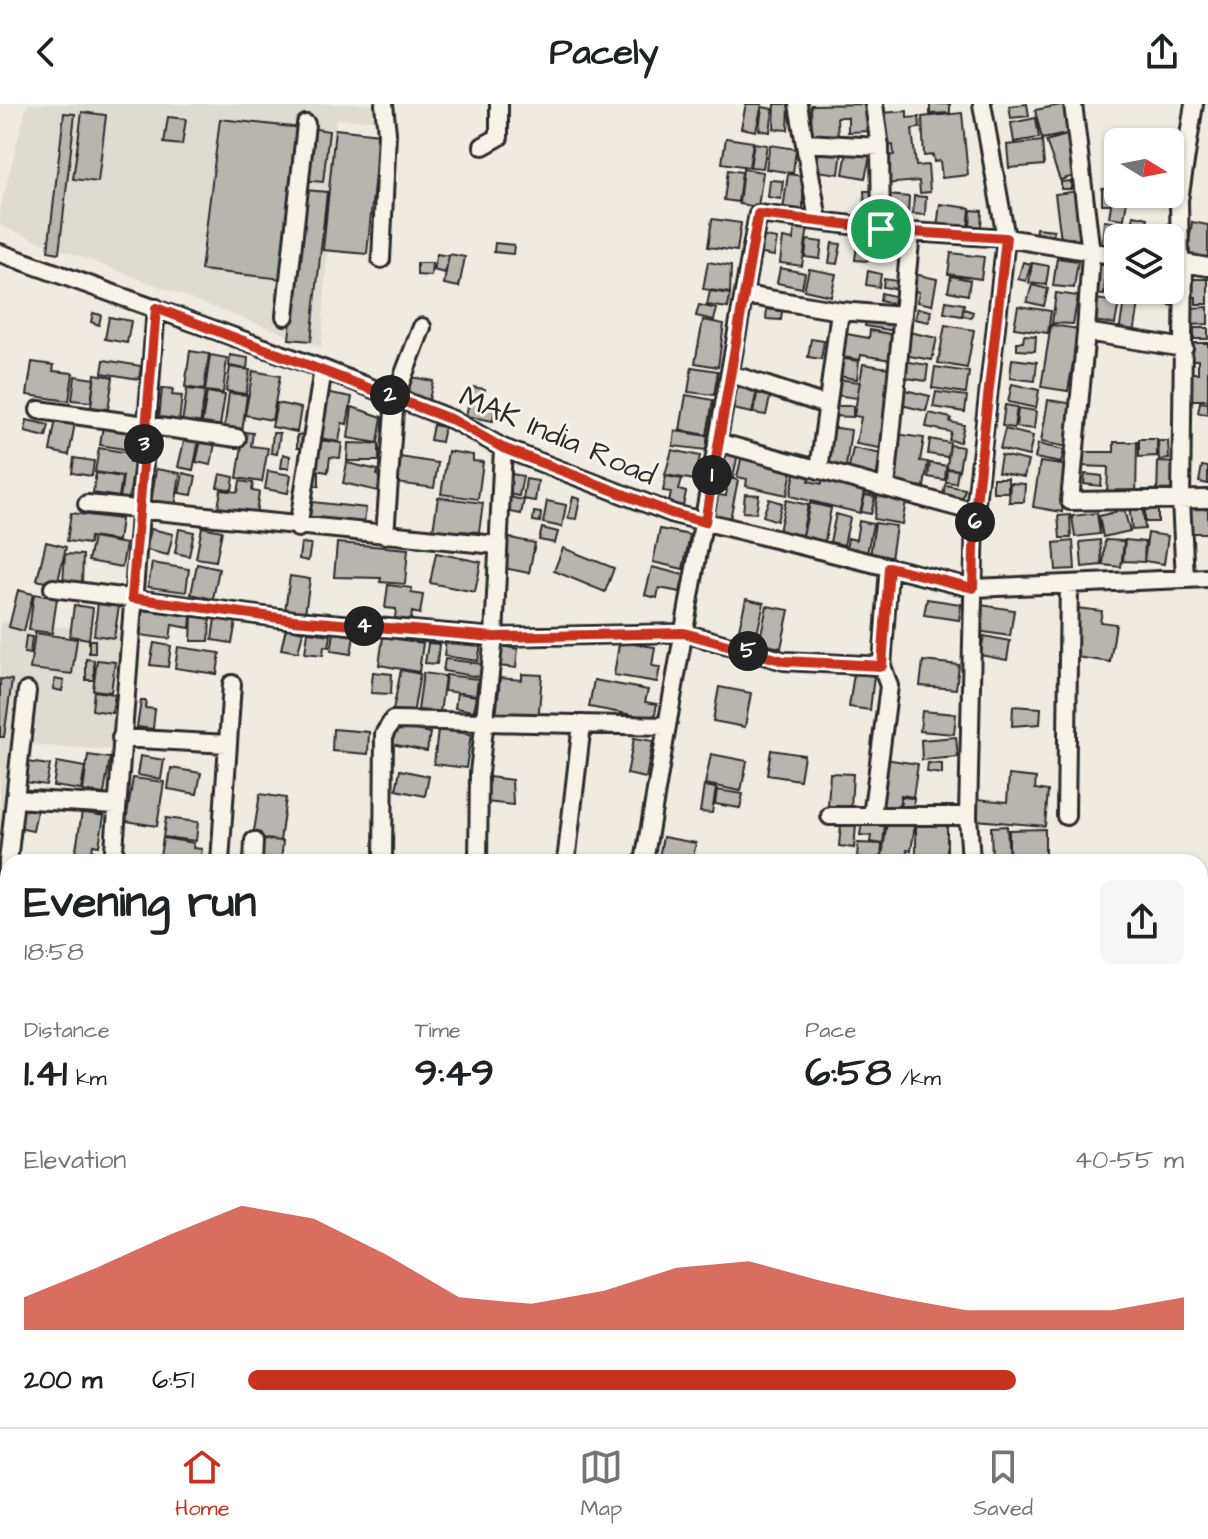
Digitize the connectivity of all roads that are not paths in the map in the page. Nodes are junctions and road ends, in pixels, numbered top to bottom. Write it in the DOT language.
graph roads {
  1 [pos="384,104"];
  2 [pos="499,104"];
  3 [pos="798,104"];
  4 [pos="874,104"];
  5 [pos="982,104"];
  6 [pos="1073,104"];
  7 [pos="1194,104"];
  8 [pos="306,124"];
  9 [pos="805,143"];
  10 [pos="483,146"];
  11 [pos="880,147"];
  12 [pos="818,220"];
  13 [pos="1179,224"];
  14 [pos="881,229"];
  15 [pos="911,232"];
  16 [pos="1006,238"];
  17 [pos="0,253"];
  18 [pos="1091,253"];
  19 [pos="1104,254"];
  20 [pos="381,259"];
  21 [pos="1184,263"];
  22 [pos="1208,267"];
  23 [pos="745,295"];
  24 [pos="1181,304"];
  25 [pos="156,308"];
  26 [pos="840,311"];
  27 [pos="285,316"];
  28 [pos="902,316"];
  29 [pos="422,327"];
  30 [pos="1086,332"];
  31 [pos="1184,348"];
  32 [pos="323,369"];
  33 [pos="731,374"];
  34 [pos="395,397"];
  35 [pos="826,405"];
  36 [pos="39,410"];
  37 [pos="146,425"];
  38 [pos="237,438"];
  39 [pos="717,442"];
  40 [pos="503,448"];
  41 [pos="819,470"];
  42 [pos="886,487"];
  43 [pos="1208,499"];
  44 [pos="1181,500"];
  45 [pos="87,504"];
  46 [pos="139,510"];
  47 [pos="975,512"];
  48 [pos="705,522"];
  49 [pos="298,528"];
  50 [pos="385,535"];
  51 [pos="496,545"];
  52 [pos="889,567"];
  53 [pos="1208,578"];
  54 [pos="1185,579"];
  55 [pos="1069,584"];
  56 [pos="53,588"];
  57 [pos="973,588"];
  58 [pos="132,598"];
  59 [pos="684,633"];
  60 [pos="494,637"];
  61 [pos="882,666"];
  62 [pos="232,684"];
  63 [pos="27,691"];
  64 [pos="485,723"];
  65 [pos="582,724"];
  66 [pos="667,726"];
  67 [pos="121,738"];
  68 [pos="227,744"];
  69 [pos="15,799"];
  70 [pos="116,805"];
  71 [pos="830,816"];
  72 [pos="872,816"];
  73 [pos="968,816"];
  74 [pos="1066,816"];
  75 [pos="254,841"];
  76 [pos="9,854"];
  77 [pos="113,854"];
  78 [pos="220,854"];
  79 [pos="253,854"];
  80 [pos="383,854"];
  81 [pos="478,854"];
  82 [pos="567,854"];
  83 [pos="645,854"];
  84 [pos="970,854"];
  1 -- 20 [label="street"];
  2 -- 10 [label="street"];
  3 -- 9 [label="street"];
  4 -- 11 [label="street"];
  5 -- 16 [label="street"];
  6 -- 18 [label="street"];
  7 -- 13 [label="street"];
  8 -- 27 [label="street"];
  9 -- 11 [label="street"];
  9 -- 12 [label="street"];
  11 -- 14 [label="street"];
  12 -- 14 [label="street"];
  12 -- 23 [label="street"];
  14 -- 15 [label="street"];
  15 -- 16 [label="street"];
  15 -- 28 [label="street"];
  16 -- 18 [label="street"];
  16 -- 47 [label="street"];
  17 -- 25 [label="street, MAK India Road"];
  18 -- 19 [label="street"];
  18 -- 30 [label="street"];
  21 -- 22 [label="street"];
  23 -- 26 [label="street"];
  23 -- 33 [label="street"];
  24 -- 31 [label="street"];
  25 -- 32 [label="street, MAK India Road"];
  25 -- 37 [label="street"];
  26 -- 28 [label="street"];
  26 -- 35 [label="street"];
  28 -- 42 [label="street"];
  29 -- 34 [label="street"];
  30 -- 31 [label="street"];
  30 -- 44 [label="street"];
  31 -- 44 [label="street"];
  32 -- 34 [label="street, MAK India Road"];
  32 -- 49 [label="street"];
  33 -- 35 [label="street"];
  33 -- 39 [label="street"];
  34 -- 40 [label="street, MAK India Road"];
  34 -- 50 [label="street"];
  35 -- 41 [label="street"];
  36 -- 37 [label="street"];
  37 -- 38 [label="street"];
  37 -- 46 [label="street"];
  39 -- 41 [label="street"];
  39 -- 48 [label="street"];
  40 -- 48 [label="street, MAK India Road"];
  40 -- 51 [label="street"];
  41 -- 42 [label="street"];
  42 -- 47 [label="street"];
  43 -- 44 [label="street"];
  44 -- 54 [label="street"];
  45 -- 46 [label="street"];
  46 -- 49 [label="street"];
  46 -- 58 [label="street"];
  47 -- 57 [label="street"];
  48 -- 52 [label="street, MAK India Road"];
  48 -- 59 [label="street"];
  49 -- 50 [label="street"];
  50 -- 51 [label="street"];
  51 -- 60 [label="street"];
  52 -- 57 [label="street, MAK India Road"];
  52 -- 61 [label="street"];
  53 -- 54 [label="street, MAK India Road"];
  54 -- 55 [label="street, MAK India Road"];
  55 -- 57 [label="street, MAK India Road"];
  55 -- 74 [label="street"];
  56 -- 58 [label="street"];
  57 -- 73 [label="street"];
  58 -- 60 [label="street"];
  58 -- 67 [label="street"];
  59 -- 60 [label="street"];
  59 -- 61 [label="street"];
  59 -- 66 [label="street"];
  60 -- 64 [label="street"];
  61 -- 72 [label="street"];
  62 -- 68 [label="street"];
  63 -- 69 [label="street"];
  64 -- 65 [label="street"];
  64 -- 80 [label="street"];
  64 -- 81 [label="street"];
  65 -- 66 [label="street"];
  65 -- 82 [label="street"];
  66 -- 83 [label="street"];
  67 -- 68 [label="street"];
  67 -- 70 [label="street"];
  68 -- 78 [label="street"];
  69 -- 70 [label="street"];
  69 -- 76 [label="street"];
  70 -- 77 [label="street"];
  71 -- 72 [label="street"];
  72 -- 73 [label="street"];
  73 -- 84 [label="street"];
  75 -- 79 [label="street"];
}
